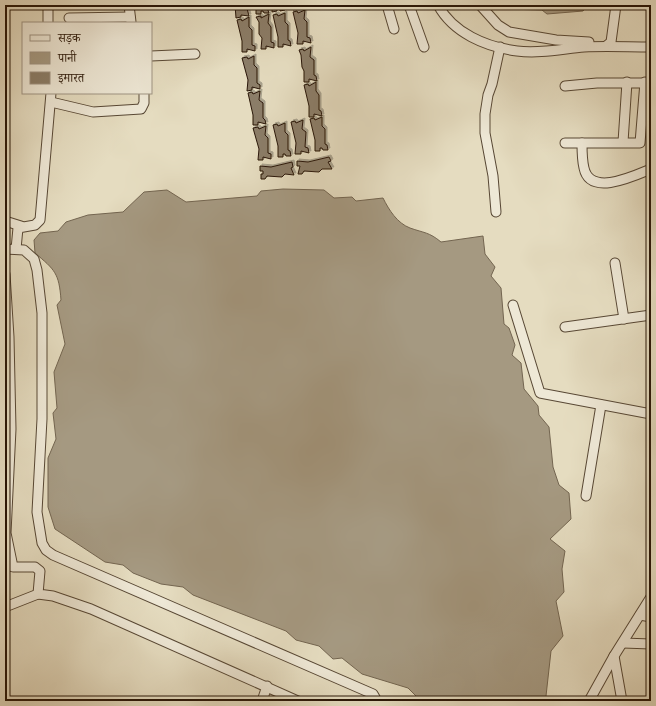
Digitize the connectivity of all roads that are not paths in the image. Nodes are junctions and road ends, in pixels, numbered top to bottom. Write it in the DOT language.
graph roads {
  1 [pos="48,5"];
  2 [pos="129,5"];
  3 [pos="387,5"];
  4 [pos="409,5"];
  5 [pos="438,5"];
  6 [pos="480,5"];
  7 [pos="616,5"];
  8 [pos="69,18"];
  9 [pos="130,20"];
  10 [pos="48,22"];
  11 [pos="394,29"];
  12 [pos="609,44"];
  13 [pos="500,47"];
  14 [pos="651,47"];
  15 [pos="424,48"];
  16 [pos="195,54"];
  17 [pos="152,56"];
  18 [pos="627,82"];
  19 [pos="648,82"];
  20 [pos="565,86"];
  21 [pos="144,94"];
  22 [pos="51,98"];
  23 [pos="623,142"];
  24 [pos="565,143"];
  25 [pos="582,143"];
  26 [pos="651,169"];
  27 [pos="496,212"];
  28 [pos="5,221"];
  29 [pos="21,226"];
  30 [pos="16,249"];
  31 [pos="5,250"];
  32 [pos="615,263"];
  33 [pos="5,274"];
  34 [pos="513,305"];
  35 [pos="651,315"];
  36 [pos="624,319"];
  37 [pos="565,327"];
  38 [pos="601,405"];
  39 [pos="651,414"];
  40 [pos="586,496"];
  41 [pos="38,594"];
  42 [pos="651,597"];
  43 [pos="5,607"];
  44 [pos="640,616"];
  45 [pos="651,617"];
  46 [pos="623,643"];
  47 [pos="651,644"];
  48 [pos="614,656"];
  49 [pos="267,686"];
  50 [pos="262,701"];
  51 [pos="298,701"];
  52 [pos="377,701"];
  53 [pos="589,701"];
  54 [pos="622,701"];
  1 -- 10 [label="street"];
  2 -- 9 [label="street"];
  3 -- 11 [label="street"];
  4 -- 15 [label="street"];
  5 -- 13 [label="street"];
  6 -- 12 [label="street"];
  7 -- 12 [label="street"];
  8 -- 9 [label="street"];
  12 -- 13 [label="street"];
  12 -- 14 [label="street"];
  13 -- 27 [label="street"];
  16 -- 17 [label="street"];
  18 -- 19 [label="street"];
  18 -- 20 [label="street"];
  18 -- 23 [label="street"];
  19 -- 23 [label="street"];
  21 -- 22 [label="street"];
  22 -- 29 [label="street"];
  23 -- 25 [label="street"];
  24 -- 25 [label="street"];
  25 -- 26 [label="street"];
  28 -- 29 [label="street"];
  29 -- 30 [label="street"];
  30 -- 31 [label="street"];
  30 -- 52 [label="street"];
  32 -- 36 [label="street"];
  33 -- 41 [label="street"];
  34 -- 38 [label="street"];
  35 -- 36 [label="street"];
  36 -- 37 [label="street"];
  38 -- 39 [label="street"];
  38 -- 40 [label="street"];
  41 -- 43 [label="street"];
  41 -- 49 [label="street"];
  42 -- 44 [label="street"];
  44 -- 45 [label="street"];
  44 -- 46 [label="street"];
  46 -- 47 [label="street"];
  46 -- 48 [label="street"];
  48 -- 53 [label="street"];
  48 -- 54 [label="street"];
  49 -- 50 [label="street"];
  49 -- 51 [label="street"];
}
